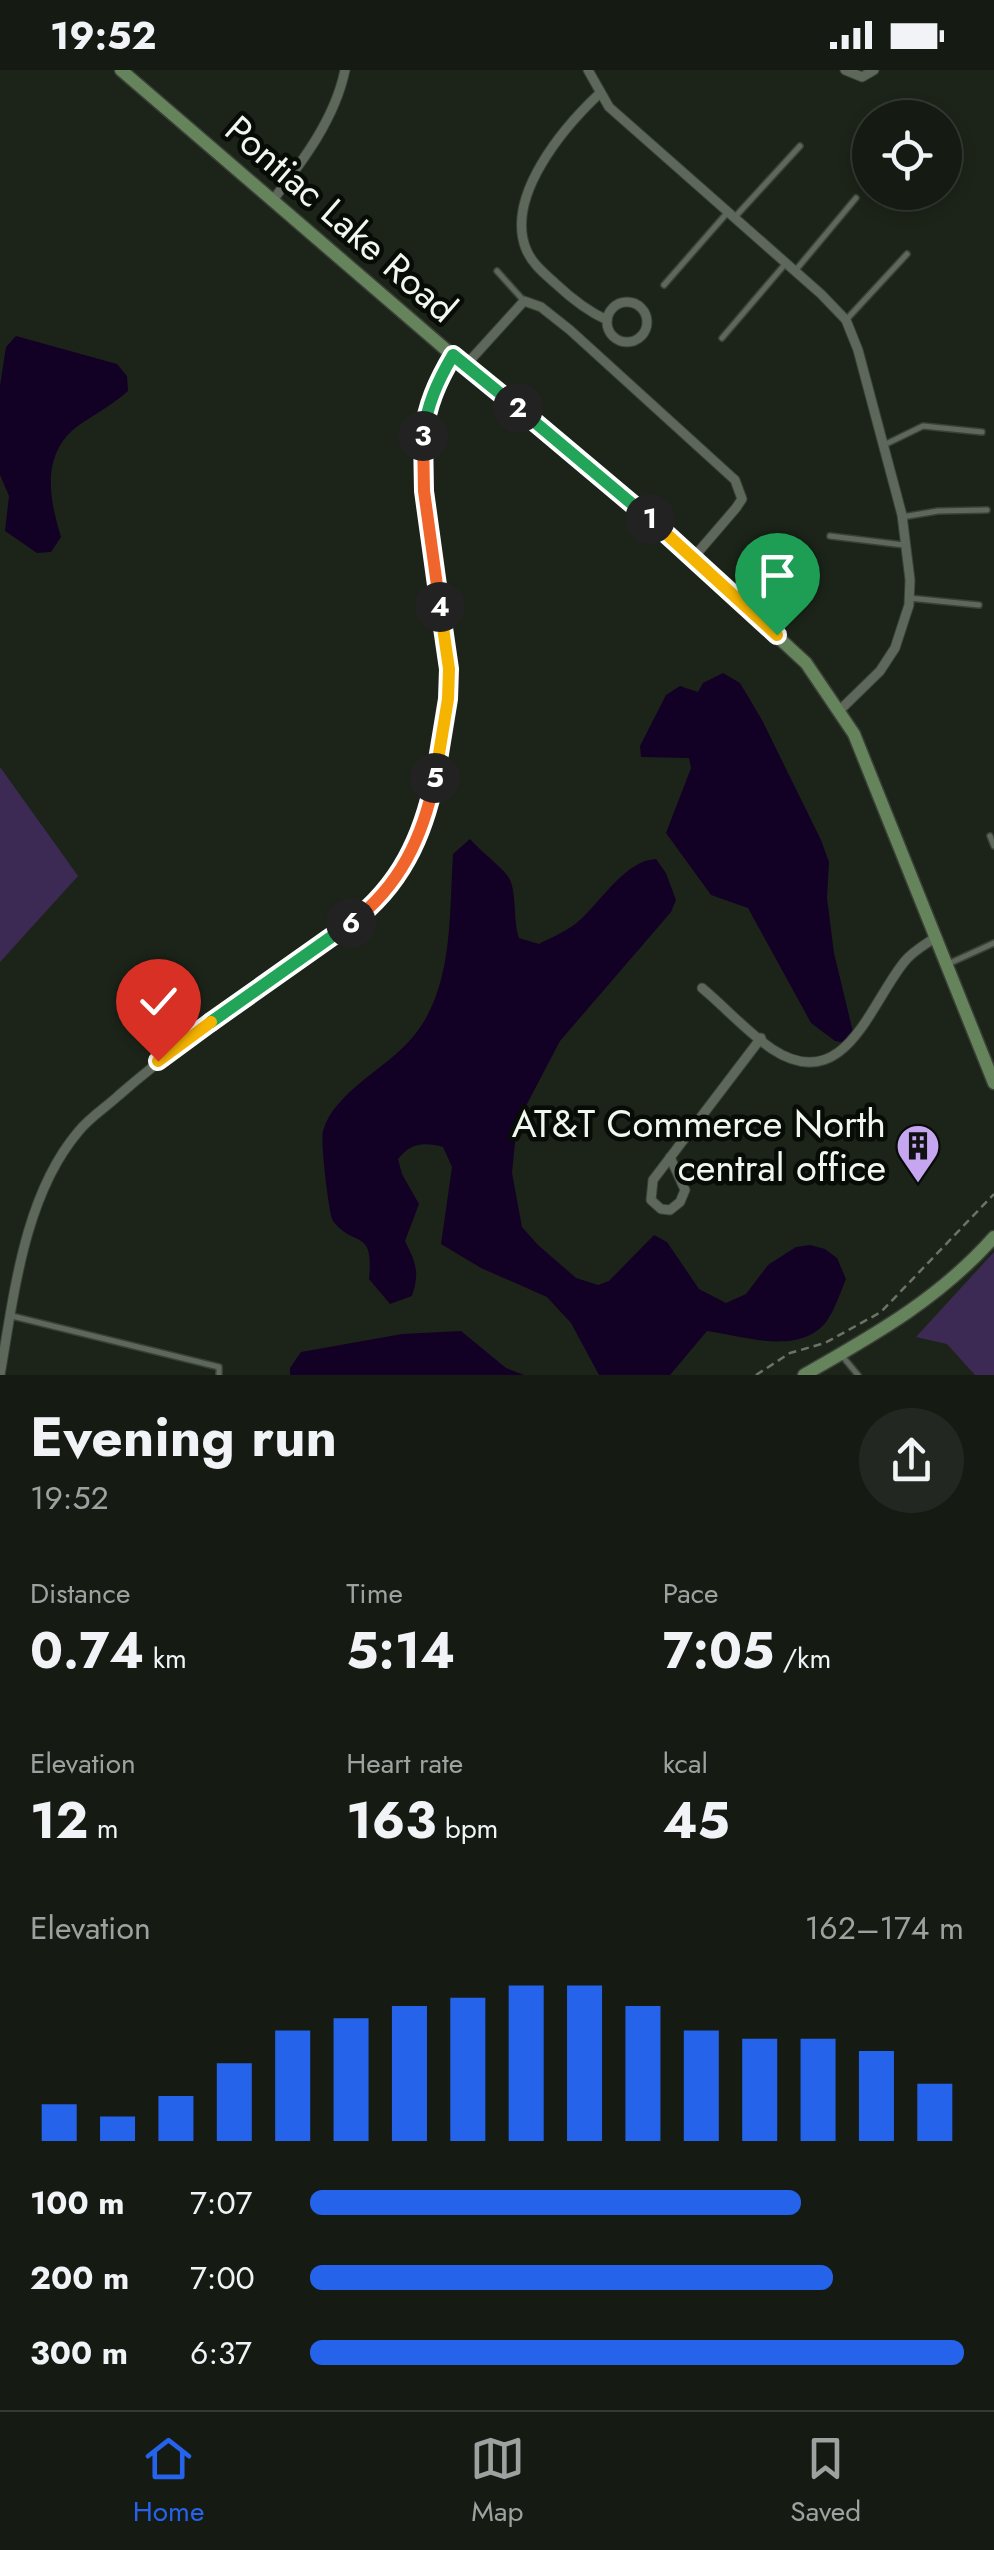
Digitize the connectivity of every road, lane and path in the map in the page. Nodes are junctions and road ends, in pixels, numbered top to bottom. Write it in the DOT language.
graph roads {
  1 [pos="122,70"];
  2 [pos="345,70"];
  3 [pos="588,70"];
  4 [pos="845,70"];
  5 [pos="874,70"];
  6 [pos="599,94"];
  7 [pos="800,146"];
  8 [pos="272,200"];
  9 [pos="852,203"];
  10 [pos="732,214"];
  11 [pos="907,254"];
  12 [pos="786,264"];
  13 [pos="795,271"];
  14 [pos="498,272"];
  15 [pos="664,285"];
  16 [pos="524,301"];
  17 [pos="607,320"];
  18 [pos="846,320"];
  19 [pos="722,338"];
  20 [pos="453,355"];
  21 [pos="465,366"];
  22 [pos="982,432"];
  23 [pos="884,445"];
  24 [pos="987,510"];
  25 [pos="902,517"];
  26 [pos="830,536"];
  27 [pos="907,546"];
  28 [pos="694,558"];
  29 [pos="909,598"];
  30 [pos="980,605"];
  31 [pos="839,711"];
  32 [pos="990,836"];
  33 [pos="994,846"];
  34 [pos="936,937"];
  35 [pos="994,943"];
  36 [pos="948,964"];
  37 [pos="702,988"];
  38 [pos="760,1038"];
  39 [pos="994,1083"];
  40 [pos="670,1157"];
  41 [pos="994,1194"];
  42 [pos="994,1238"];
  43 [pos="11,1316"];
  44 [pos="841,1355"];
  45 [pos="0,1375"];
  46 [pos="219,1375"];
  47 [pos="756,1375"];
  48 [pos="804,1375"];
  49 [pos="858,1375"];
  1 -- 8 [label="street, Pontiac Lake Road"];
  2 -- 8 [label="street"];
  3 -- 6 [label="street"];
  4 -- 5 [label="street"];
  6 -- 10 [label="street"];
  6 -- 17 [label="street"];
  7 -- 10 [label="lane"];
  8 -- 20 [label="street, Pontiac Lake Road"];
  9 -- 13 [label="lane"];
  10 -- 12 [label="street"];
  10 -- 15 [label="lane"];
  11 -- 18 [label="lane"];
  12 -- 13 [label="street"];
  12 -- 19 [label="lane"];
  13 -- 18 [label="street"];
  14 -- 16 [label="lane"];
  16 -- 21 [label="street"];
  16 -- 28 [label="street"];
  17 -- 17 [label="street"];
  18 -- 23 [label="street"];
  20 -- 21 [label="street, Pontiac Lake Road"];
  20 -- 43 [label="street"];
  21 -- 28 [label="street, Pontiac Lake Road"];
  22 -- 23 [label="lane"];
  23 -- 25 [label="street"];
  24 -- 25 [label="lane"];
  25 -- 27 [label="street"];
  26 -- 27 [label="lane"];
  27 -- 29 [label="street"];
  28 -- 31 [label="street, Pontiac Lake Road"];
  29 -- 30 [label="lane"];
  29 -- 31 [label="street"];
  31 -- 34 [label="street, Pontiac Lake Road"];
  32 -- 33 [label="lane"];
  34 -- 36 [label="street, Pontiac Lake Road"];
  34 -- 38 [label="street"];
  35 -- 36 [label="lane"];
  36 -- 39 [label="street, Pontiac Lake Road"];
  37 -- 38 [label="street"];
  38 -- 40 [label="street"];
  40 -- 40 [label="street"];
  41 -- 47 [label="path"];
  42 -- 44 [label="street"];
  43 -- 45 [label="street"];
  43 -- 46 [label="lane"];
  44 -- 48 [label="street"];
  44 -- 49 [label="lane"];
}
